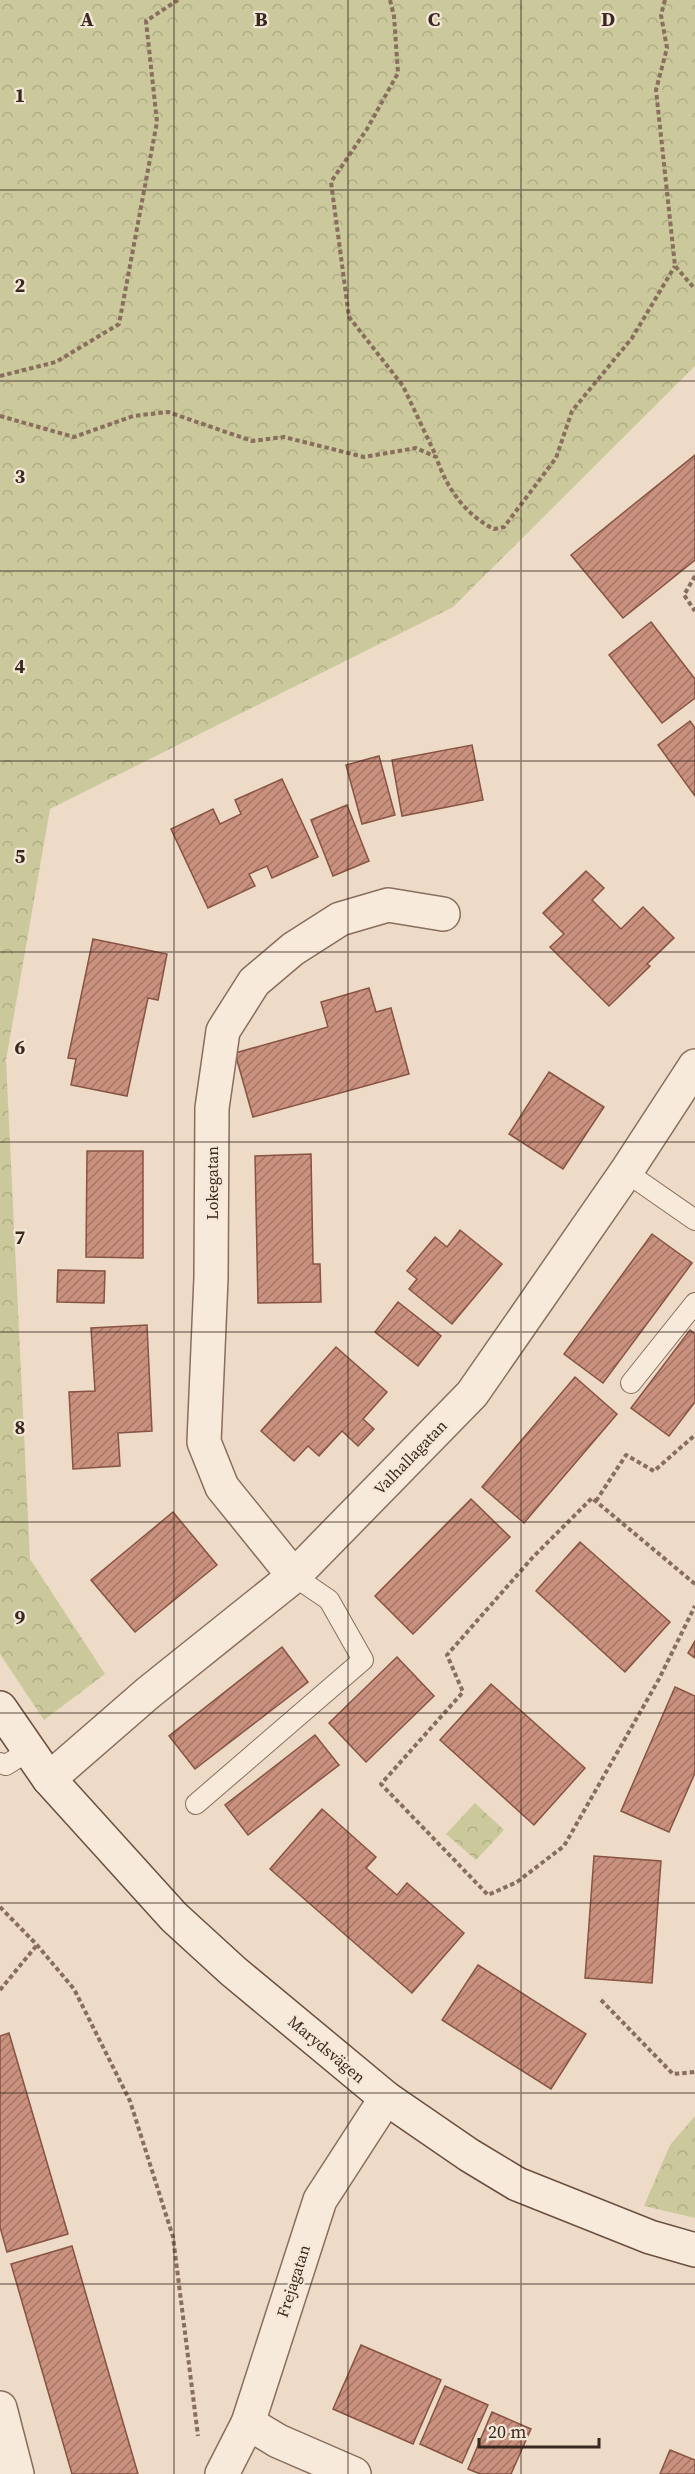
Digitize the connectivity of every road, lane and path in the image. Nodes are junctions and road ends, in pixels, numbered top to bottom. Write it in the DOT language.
graph roads {
  1 [pos="178,0"];
  2 [pos="390,0"];
  3 [pos="665,0"];
  4 [pos="675,266"];
  5 [pos="695,289"];
  6 [pos="0,376"];
  7 [pos="0,416"];
  8 [pos="436,457"];
  9 [pos="695,576"];
  10 [pos="695,611"];
  11 [pos="443,914"];
  12 [pos="695,1066"];
  13 [pos="626,1172"];
  14 [pos="695,1220"];
  15 [pos="695,1303"];
  16 [pos="631,1383"];
  17 [pos="695,1435"];
  18 [pos="596,1501"];
  19 [pos="294,1576"];
  20 [pos="695,1584"];
  21 [pos="695,1606"];
  22 [pos="0,1708"];
  23 [pos="30,1750"];
  24 [pos="0,1763"];
  25 [pos="49,1779"];
  26 [pos="196,1804"];
  27 [pos="0,1908"];
  28 [pos="37,1945"];
  29 [pos="0,1990"];
  30 [pos="601,2000"];
  31 [pos="695,2072"];
  32 [pos="386,2098"];
  33 [pos="695,2250"];
  34 [pos="0,2408"];
  35 [pos="248,2423"];
  36 [pos="17,2474"];
  37 [pos="223,2474"];
  38 [pos="354,2474"];
  1 -- 6 [label="path"];
  2 -- 8 [label="path"];
  3 -- 4 [label="path"];
  4 -- 5 [label="path"];
  4 -- 8 [label="path"];
  7 -- 8 [label="path"];
  9 -- 10 [label="path"];
  11 -- 19 [label="street, Lokegatan"];
  12 -- 13 [label="street, Valhallagatan"];
  13 -- 14 [label="lane"];
  13 -- 19 [label="street, Valhallagatan"];
  15 -- 16 [label="lane"];
  17 -- 18 [label="path"];
  18 -- 20 [label="path"];
  18 -- 21 [label="path"];
  19 -- 25 [label="street, Valhallagatan"];
  19 -- 26 [label="lane"];
  22 -- 23 [label="street, Marydsvägen"];
  23 -- 24 [label="lane"];
  23 -- 25 [label="street, Marydsvägen"];
  25 -- 32 [label="street, Marydsvägen"];
  27 -- 28 [label="path"];
  28 -- 29 [label="path"];
  28 -- 37 [label="path"];
  30 -- 31 [label="path"];
  32 -- 33 [label="street, Marydsvägen"];
  32 -- 35 [label="street, Frejagatan"];
  34 -- 36 [label="street"];
  35 -- 37 [label="street, Frejagatan"];
  35 -- 38 [label="street"];
}
